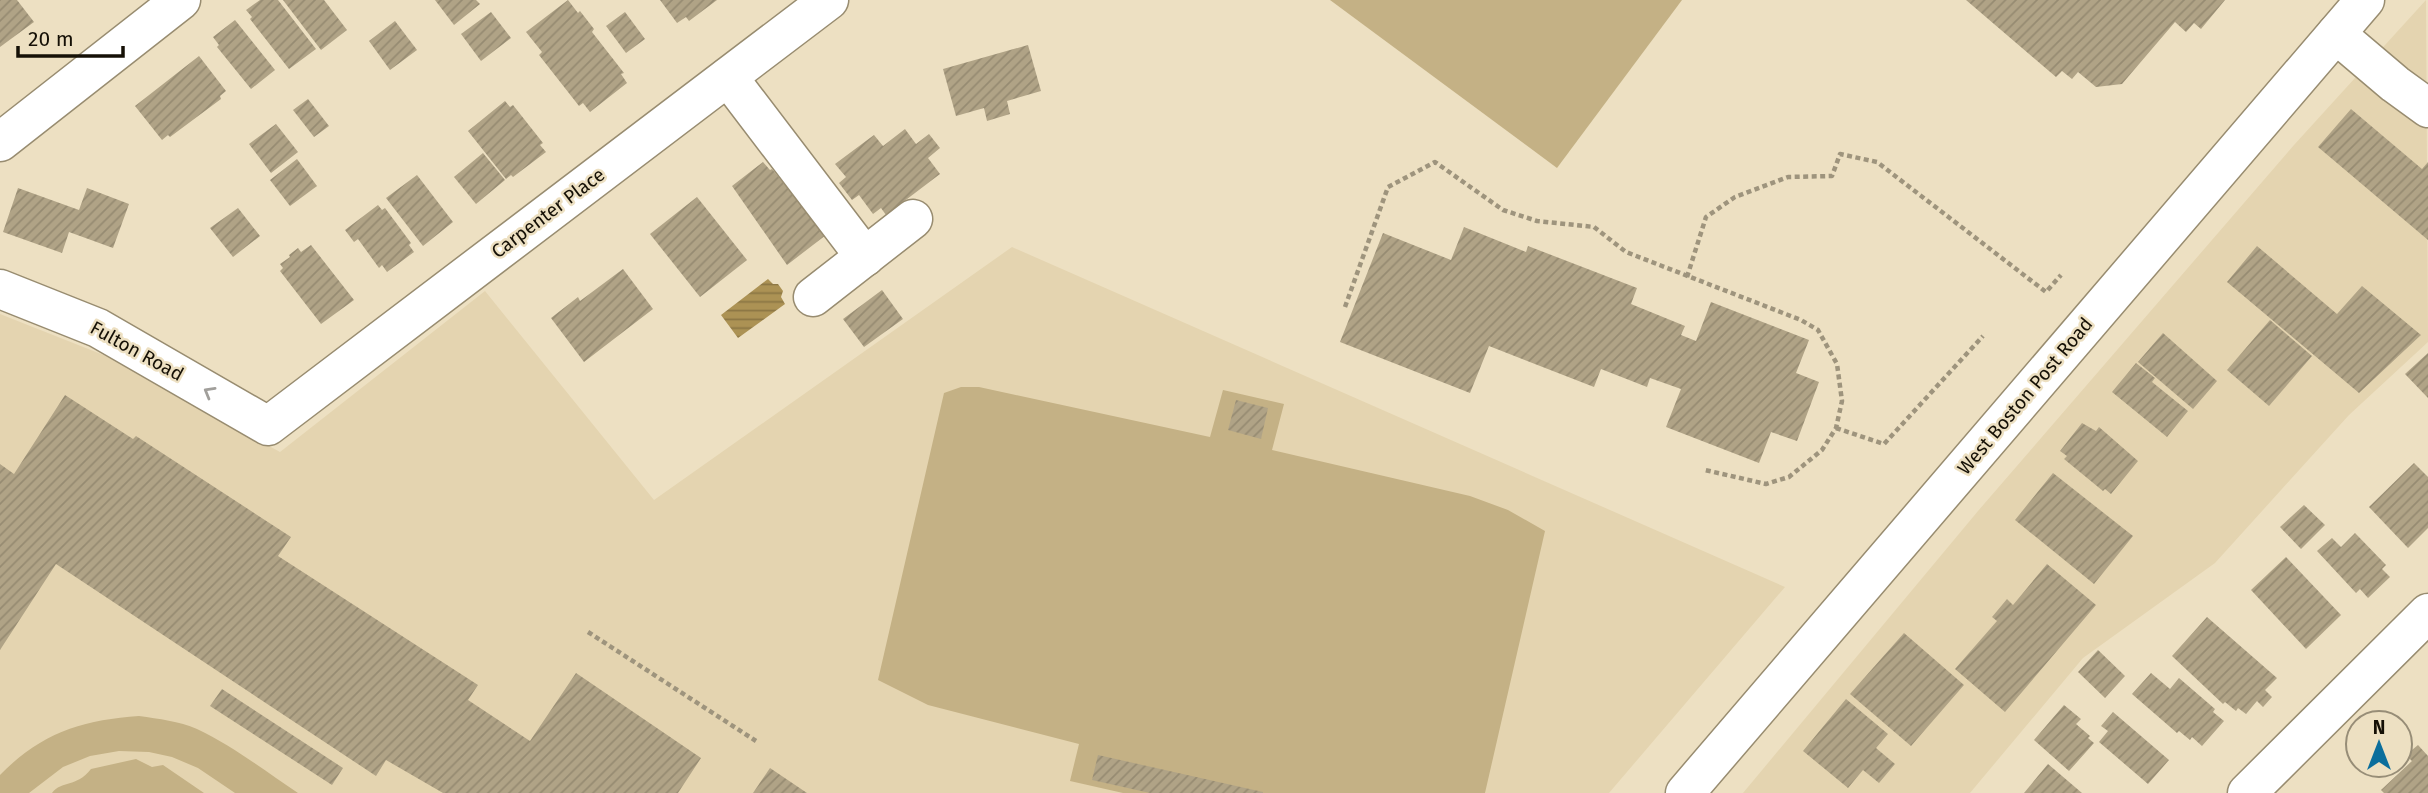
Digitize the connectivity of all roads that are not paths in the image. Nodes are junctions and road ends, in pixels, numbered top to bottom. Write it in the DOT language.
graph roads {
  1 [pos="181,0"];
  2 [pos="829,0"];
  3 [pos="2365,0"];
  4 [pos="2336,34"];
  5 [pos="728,77"];
  6 [pos="2428,108"];
  7 [pos="0,142"];
  8 [pos="914,219"];
  9 [pos="865,257"];
  10 [pos="0,289"];
  11 [pos="813,297"];
  12 [pos="268,426"];
  13 [pos="2428,613"];
  14 [pos="1685,793"];
  15 [pos="2247,793"];
  1 -- 7 [label="street"];
  2 -- 5 [label="street, Carpenter Place"];
  3 -- 4 [label="street, West Boston Post Road"];
  4 -- 6 [label="street"];
  4 -- 14 [label="street, West Boston Post Road"];
  5 -- 9 [label="street"];
  5 -- 12 [label="street, Carpenter Place"];
  8 -- 9 [label="street"];
  9 -- 11 [label="street"];
  12 -- 10 [label="street, Fulton Road, one-way"];
  13 -- 15 [label="street"];
}
